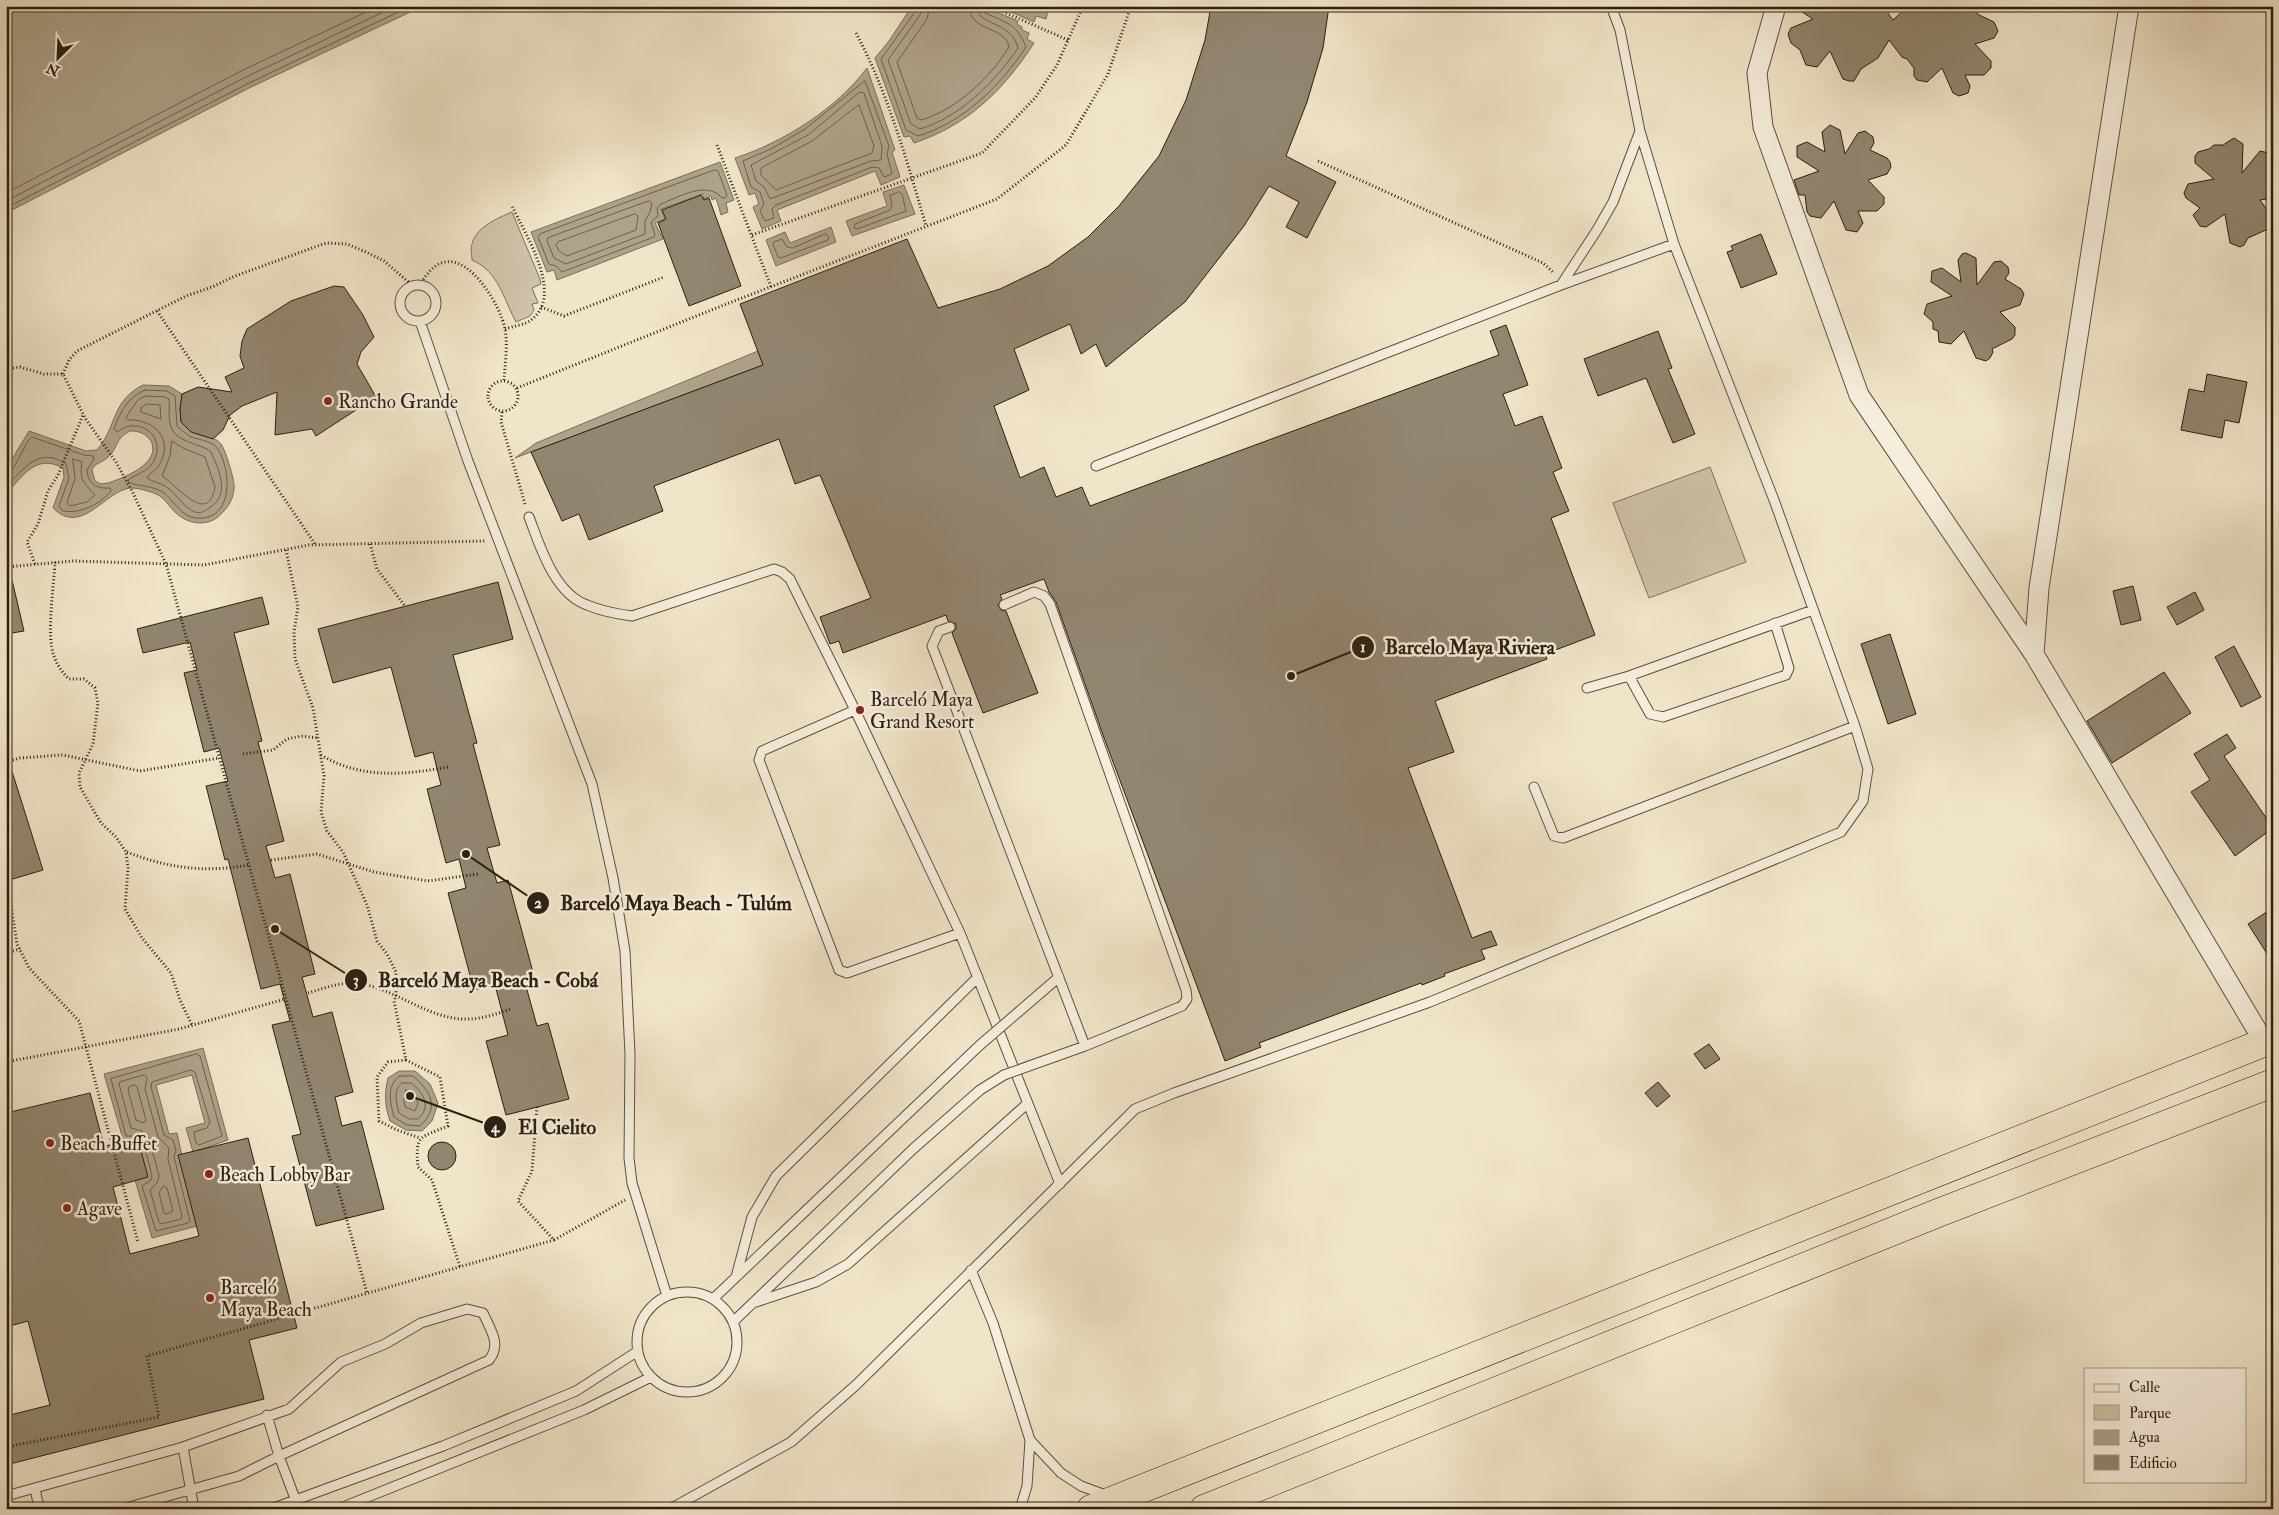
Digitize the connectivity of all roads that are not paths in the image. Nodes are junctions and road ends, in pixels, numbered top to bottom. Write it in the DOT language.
graph roads {
  1 [pos="1611,6"];
  2 [pos="1776,6"];
  3 [pos="2129,6"];
  4 [pos="1640,131"];
  5 [pos="1674,244"];
  6 [pos="1561,285"];
  7 [pos="420,321"];
  8 [pos="1096,466"];
  9 [pos="529,516"];
  10 [pos="1004,605"];
  11 [pos="1813,610"];
  12 [pos="1775,623"];
  13 [pos="950,627"];
  14 [pos="2034,654"];
  15 [pos="1630,676"];
  16 [pos="1587,688"];
  17 [pos="855,710"];
  18 [pos="1855,726"];
  19 [pos="1534,786"];
  20 [pos="960,933"];
  21 [pos="978,977"];
  22 [pos="1059,977"];
  23 [pos="2268,1040"];
  24 [pos="1084,1046"];
  25 [pos="2273,1083"];
  26 [pos="1028,1103"];
  27 [pos="1060,1184"];
  28 [pos="971,1270"];
  29 [pos="736,1277"];
  30 [pos="667,1296"];
  31 [pos="713,1299"];
  32 [pos="753,1303"];
  33 [pos="733,1322"];
  34 [pos="638,1350"];
  35 [pos="651,1377"];
  36 [pos="267,1415"];
  37 [pos="1030,1440"];
  38 [pos="183,1447"];
  39 [pos="278,1456"];
  40 [pos="35,1488"];
  41 [pos="192,1489"];
  42 [pos="6,1496"];
  43 [pos="1116,1499"];
  44 [pos="298,1505"];
  45 [pos="40,1509"];
  46 [pos="122,1509"];
  47 [pos="194,1509"];
  48 [pos="271,1509"];
  49 [pos="338,1509"];
  50 [pos="670,1509"];
  51 [pos="1020,1509"];
  52 [pos="1091,1509"];
  53 [pos="1204,1509"];
  1 -- 4 [label="lane"];
  2 -- 14 [label="street"];
  3 -- 14 [label="street"];
  4 -- 5 [label="lane"];
  4 -- 6 [label="lane"];
  5 -- 6 [label="lane"];
  5 -- 11 [label="lane"];
  6 -- 8 [label="lane"];
  7 -- 7 [label="lane"];
  7 -- 30 [label="lane"];
  9 -- 17 [label="lane"];
  10 -- 24 [label="lane"];
  11 -- 12 [label="lane"];
  11 -- 18 [label="lane"];
  12 -- 15 [label="lane"];
  12 -- 15 [label="lane"];
  13 -- 22 [label="lane"];
  14 -- 23 [label="street"];
  15 -- 16 [label="lane"];
  17 -- 20 [label="lane"];
  17 -- 20 [label="lane"];
  18 -- 19 [label="lane"];
  18 -- 27 [label="lane"];
  20 -- 21 [label="lane"];
  21 -- 26 [label="lane"];
  21 -- 29 [label="lane"];
  22 -- 24 [label="lane"];
  22 -- 29 [label="lane, bridge"];
  23 -- 43 [label="highway"];
  24 -- 32 [label="lane, bridge"];
  25 -- 53 [label="highway"];
  26 -- 27 [label="lane"];
  26 -- 32 [label="lane"];
  27 -- 28 [label="lane"];
  28 -- 37 [label="lane"];
  28 -- 50 [label="lane"];
  29 -- 31 [label="lane"];
  30 -- 31 [label="lane"];
  30 -- 34 [label="lane"];
  31 -- 33 [label="lane"];
  32 -- 33 [label="lane"];
  33 -- 35 [label="lane"];
  34 -- 35 [label="lane"];
  34 -- 44 [label="lane"];
  35 -- 49 [label="lane"];
  36 -- 38 [label="lane"];
  36 -- 39 [label="lane"];
  36 -- 39 [label="lane"];
  37 -- 43 [label="lane"];
  37 -- 51 [label="lane"];
  38 -- 40 [label="lane"];
  38 -- 41 [label="lane"];
  39 -- 41 [label="lane"];
  39 -- 44 [label="lane"];
  40 -- 42 [label="lane"];
  40 -- 45 [label="lane"];
  41 -- 46 [label="lane"];
  41 -- 47 [label="lane"];
  43 -- 52 [label="highway"];
  44 -- 48 [label="lane"];
}
